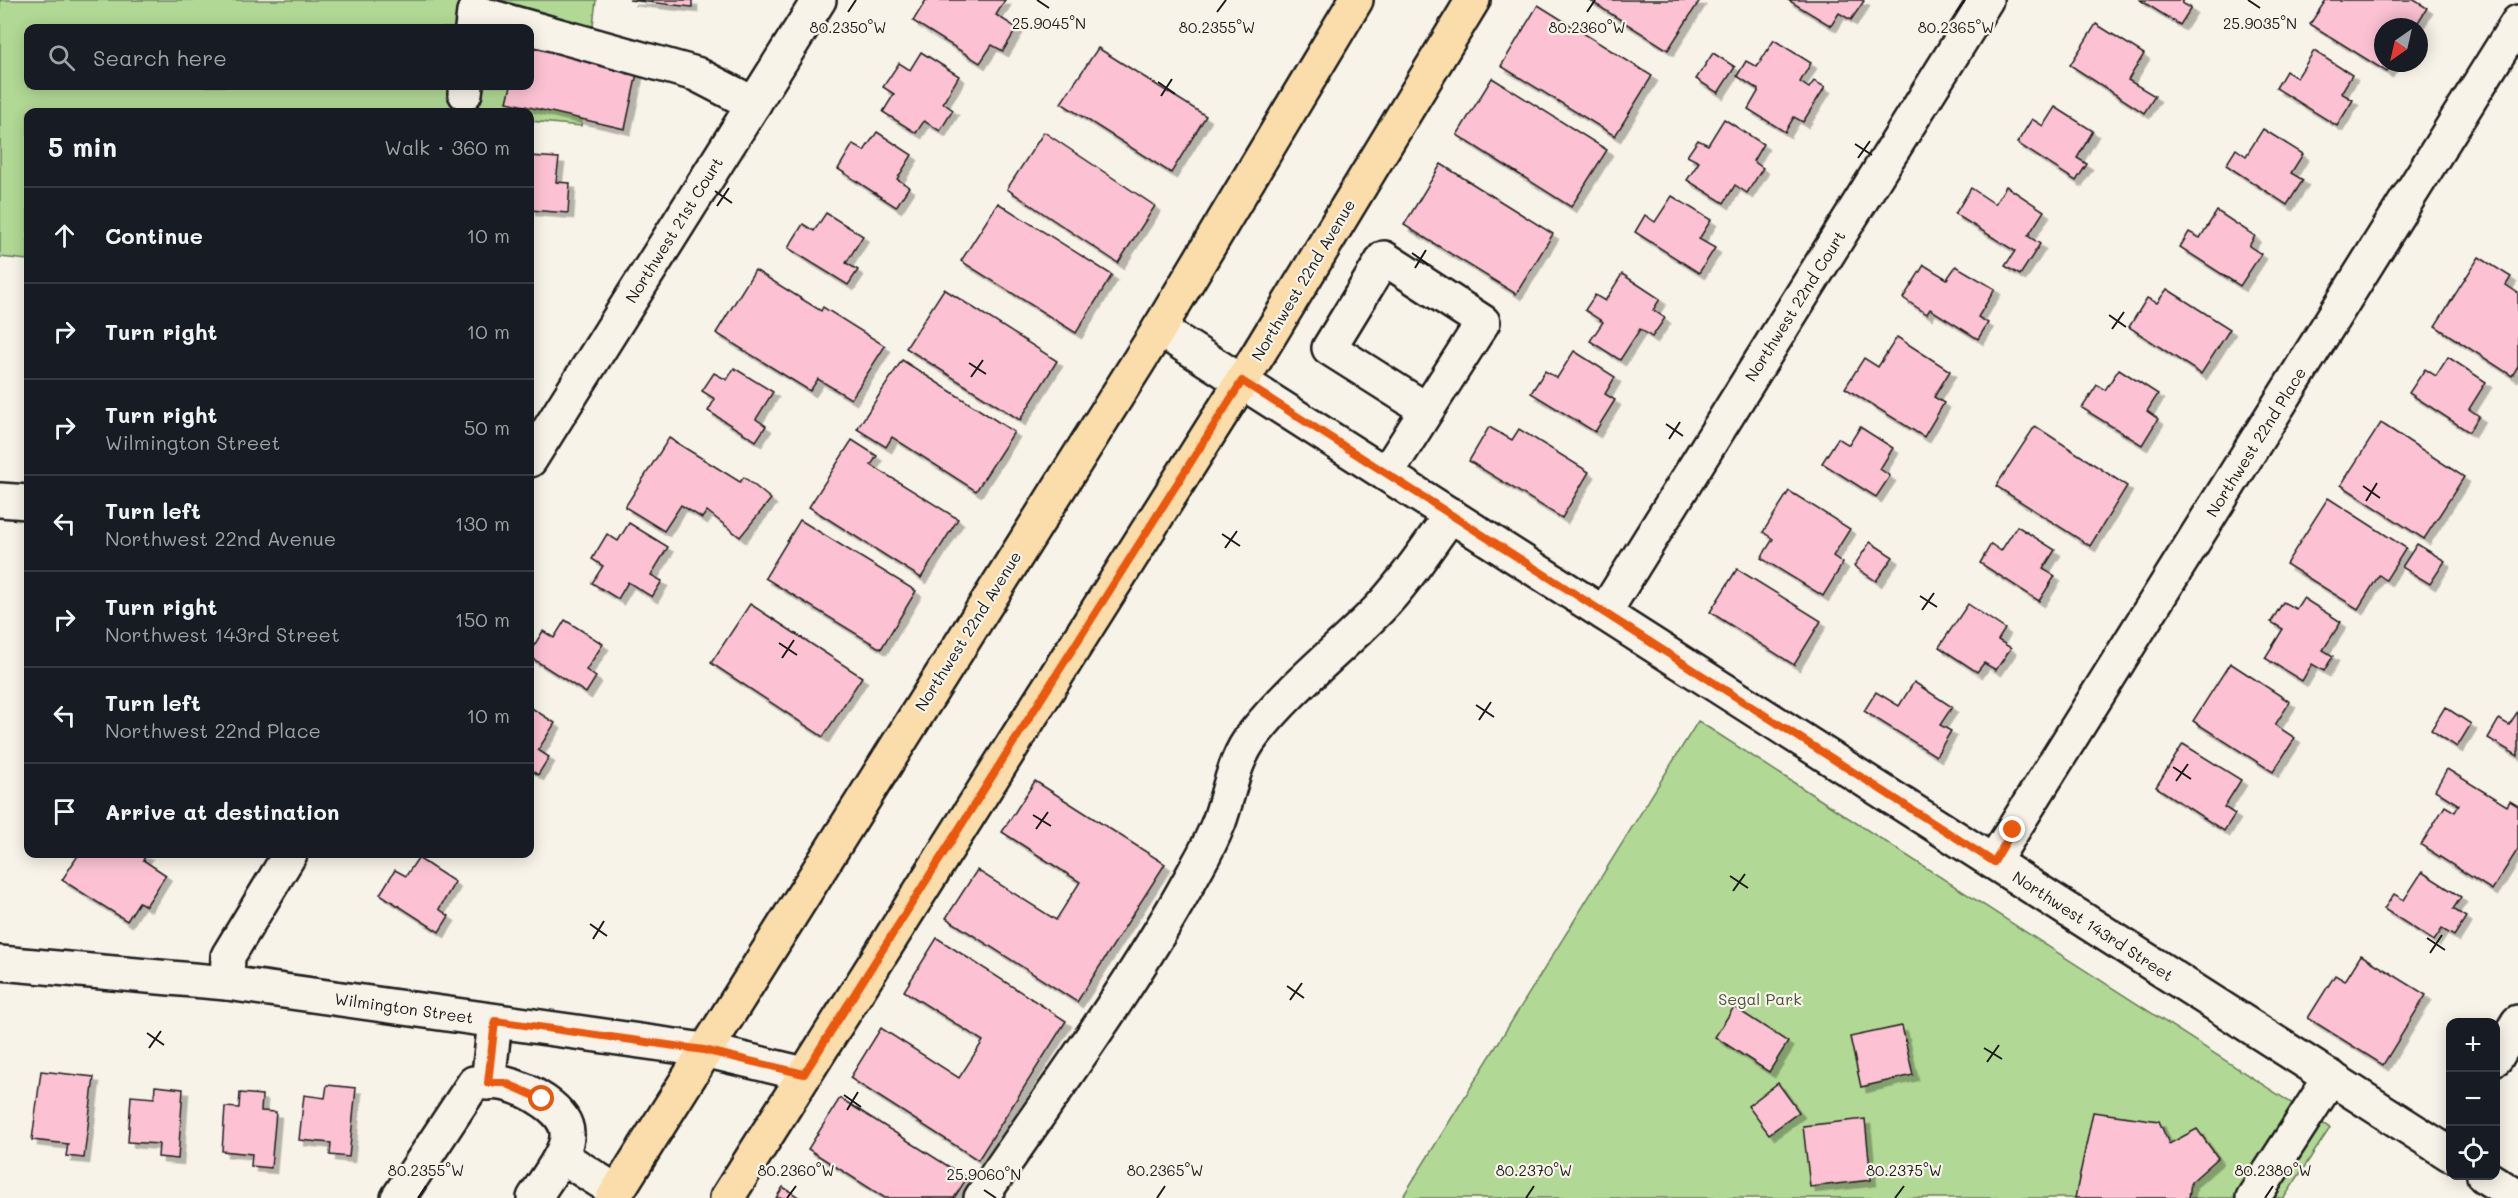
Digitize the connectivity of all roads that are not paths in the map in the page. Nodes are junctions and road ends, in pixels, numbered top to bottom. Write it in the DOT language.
graph roads {
  1 [pos="819,0"];
  2 [pos="1356,0"];
  3 [pos="1473,0"];
  4 [pos="1986,0"];
  5 [pos="2518,22"];
  6 [pos="472,24"];
  7 [pos="517,24"];
  8 [pos="534,29"];
  9 [pos="754,104"];
  10 [pos="1159,329"];
  11 [pos="1242,381"];
  12 [pos="1427,410"];
  13 [pos="534,454"];
  14 [pos="1386,474"];
  15 [pos="0,500"];
  16 [pos="24,502"];
  17 [pos="1450,514"];
  18 [pos="1604,613"];
  19 [pos="288,858"];
  20 [pos="1994,862"];
  21 [pos="0,963"];
  22 [pos="227,983"];
  23 [pos="495,1021"];
  24 [pos="2518,1022"];
  25 [pos="704,1050"];
  26 [pos="2500,1051"];
  27 [pos="804,1074"];
  28 [pos="2331,1077"];
  29 [pos="488,1083"];
  30 [pos="2446,1143"];
  31 [pos="561,1156"];
  32 [pos="2490,1180"];
  33 [pos="615,1195"];
  34 [pos="2518,1197"];
  35 [pos="398,1198"];
  36 [pos="534,1198"];
  37 [pos="727,1198"];
  38 [pos="981,1198"];
  39 [pos="2253,1198"];
  1 -- 9 [label="street, Northwest 21st Court"];
  2 -- 10 [label="main road, Northwest 22nd Avenue"];
  3 -- 11 [label="main road, Northwest 22nd Avenue"];
  4 -- 18 [label="street, Northwest 22nd Court"];
  5 -- 20 [label="street, Northwest 22nd Place"];
  6 -- 7 [label="street"];
  8 -- 9 [label="street"];
  9 -- 13 [label="street, Northwest 21st Court"];
  10 -- 11 [label="street, Northwest 143rd Street"];
  10 -- 25 [label="main road, Northwest 22nd Avenue"];
  11 -- 14 [label="street, Northwest 143rd Street"];
  11 -- 27 [label="main road, Northwest 22nd Avenue"];
  12 -- 12 [label="street"];
  12 -- 14 [label="street"];
  14 -- 17 [label="street, Northwest 143rd Street"];
  15 -- 16 [label="street"];
  17 -- 18 [label="street, Northwest 143rd Street"];
  17 -- 38 [label="street"];
  18 -- 20 [label="street, Northwest 143rd Street"];
  19 -- 22 [label="street"];
  20 -- 28 [label="street, Northwest 143rd Street"];
  21 -- 22 [label="street, Wilmington Street"];
  22 -- 23 [label="street, Wilmington Street"];
  23 -- 25 [label="street, Wilmington Street"];
  23 -- 29 [label="street"];
  24 -- 26 [label="street"];
  25 -- 27 [label="street, Wilmington Street"];
  25 -- 33 [label="main road, Northwest 22nd Avenue"];
  27 -- 37 [label="main road, Northwest 22nd Avenue"];
  28 -- 30 [label="street, Northwest 143rd Street"];
  28 -- 39 [label="street"];
  29 -- 31 [label="street"];
  29 -- 35 [label="street"];
  31 -- 33 [label="street"];
  31 -- 36 [label="street"];
  32 -- 34 [label="street"];
}
